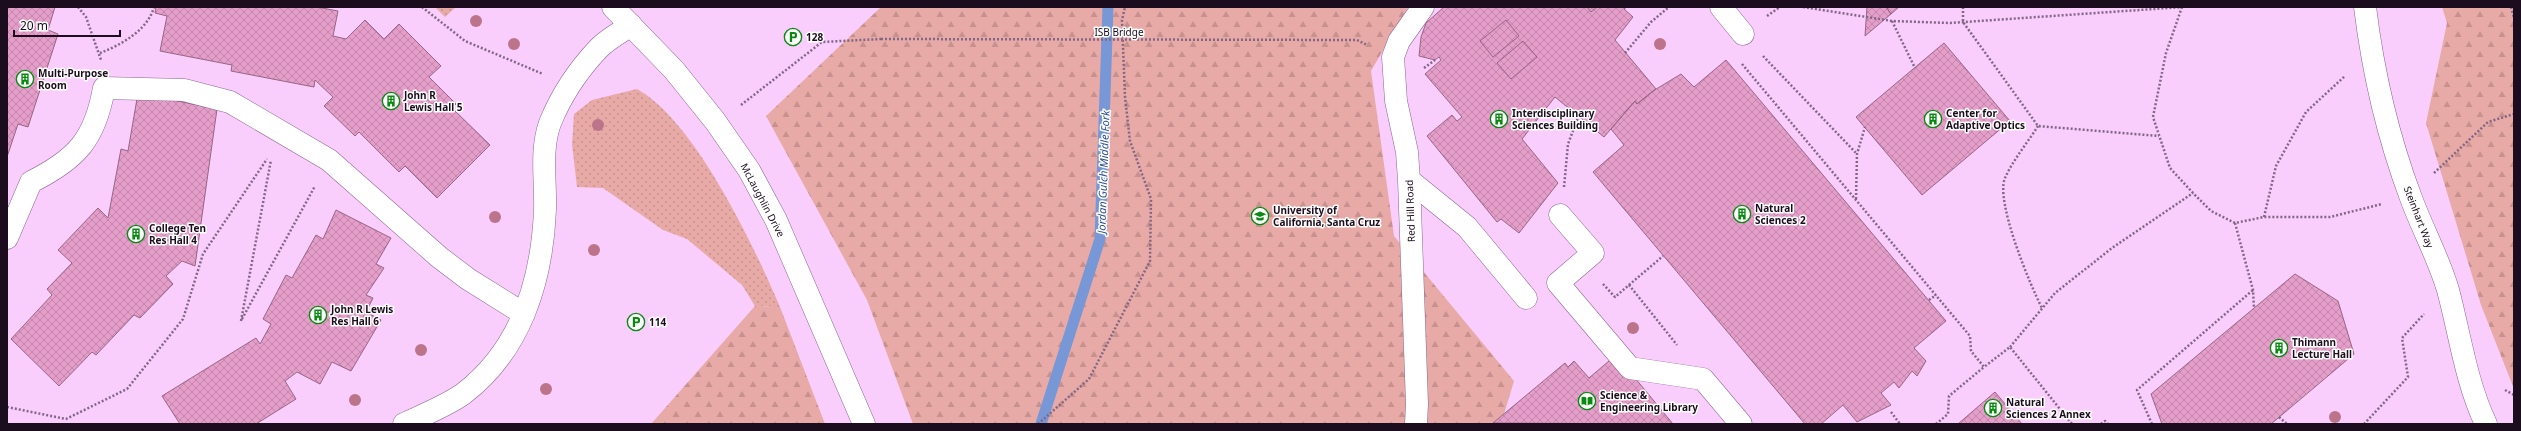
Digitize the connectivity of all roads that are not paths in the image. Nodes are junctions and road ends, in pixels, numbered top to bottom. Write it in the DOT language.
graph roads {
  1 [pos="613,7"];
  2 [pos="1423,7"];
  3 [pos="1721,7"];
  4 [pos="2365,7"];
  5 [pos="631,25"];
  6 [pos="1743,34"];
  7 [pos="1409,180"];
  8 [pos="1560,215"];
  9 [pos="7,238"];
  10 [pos="1526,298"];
  11 [pos="524,314"];
  12 [pos="404,424"];
  13 [pos="864,424"];
  14 [pos="1416,424"];
  15 [pos="1741,424"];
  16 [pos="2486,424"];
  1 -- 5 [label="street, McLaughlin Drive"];
  2 -- 7 [label="street, Red Hill Road"];
  3 -- 6 [label="street"];
  4 -- 16 [label="street, Steinhart Way"];
  5 -- 11 [label="street"];
  5 -- 13 [label="street, McLaughlin Drive"];
  7 -- 10 [label="street"];
  7 -- 14 [label="street, Red Hill Road"];
  8 -- 15 [label="street"];
  9 -- 11 [label="street"];
  11 -- 12 [label="street"];
}
